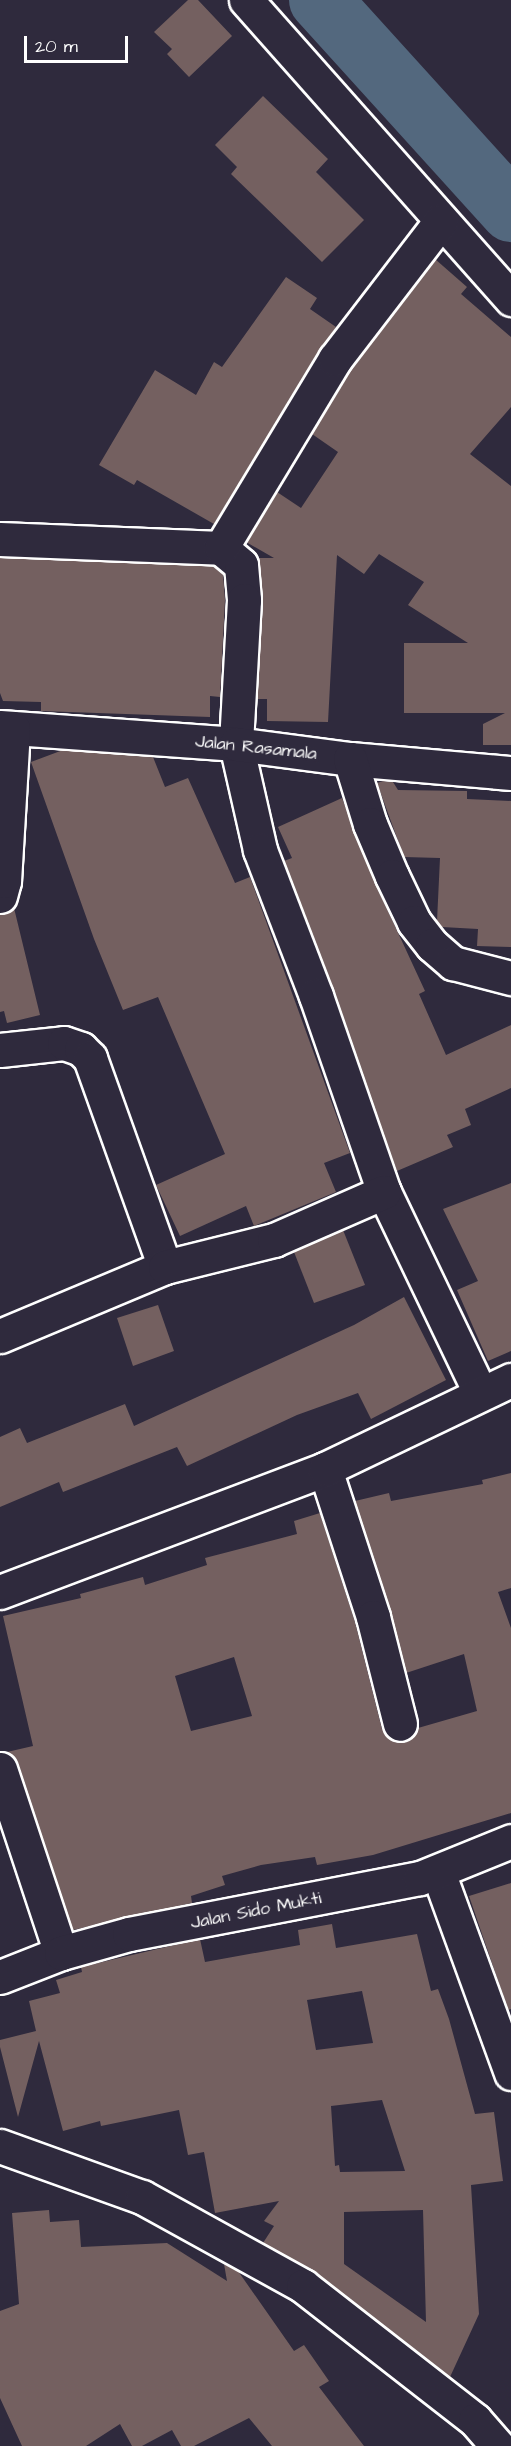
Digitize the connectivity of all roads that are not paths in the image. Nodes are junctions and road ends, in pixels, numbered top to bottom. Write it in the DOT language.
graph roads {
  1 [pos="246,0"];
  2 [pos="441,221"];
  3 [pos="511,299"];
  4 [pos="0,539"];
  5 [pos="221,548"];
  6 [pos="7,727"];
  7 [pos="236,744"];
  8 [pos="350,759"];
  9 [pos="511,773"];
  10 [pos="2,889"];
  11 [pos="511,978"];
  12 [pos="0,1050"];
  13 [pos="384,1191"];
  14 [pos="165,1267"];
  15 [pos="0,1336"];
  16 [pos="511,1380"];
  17 [pos="480,1392"];
  18 [pos="325,1469"];
  19 [pos="0,1592"];
  20 [pos="400,1724"];
  21 [pos="0,1769"];
  22 [pos="511,1841"];
  23 [pos="438,1872"];
  24 [pos="61,1953"];
  25 [pos="0,1977"];
  26 [pos="511,2073"];
  27 [pos="0,2146"];
  28 [pos="498,2446"];
  1 -- 2 [label="street"];
  2 -- 3 [label="street"];
  2 -- 5 [label="street"];
  4 -- 5 [label="street"];
  5 -- 7 [label="street"];
  6 -- 7 [label="street, Jalan Rasamala"];
  6 -- 10 [label="street"];
  7 -- 8 [label="street, Jalan Rasamala"];
  7 -- 13 [label="street"];
  8 -- 9 [label="street, Jalan Rasamala"];
  8 -- 11 [label="street"];
  12 -- 14 [label="street"];
  13 -- 14 [label="street"];
  13 -- 17 [label="street"];
  14 -- 15 [label="street"];
  16 -- 17 [label="street"];
  17 -- 18 [label="street"];
  18 -- 19 [label="street"];
  18 -- 20 [label="street"];
  21 -- 24 [label="street"];
  22 -- 23 [label="street, Jalan Sido Mukti"];
  23 -- 24 [label="street, Jalan Sido Mukti"];
  23 -- 26 [label="street"];
  24 -- 25 [label="street, Jalan Sido Mukti"];
  27 -- 28 [label="street"];
}
